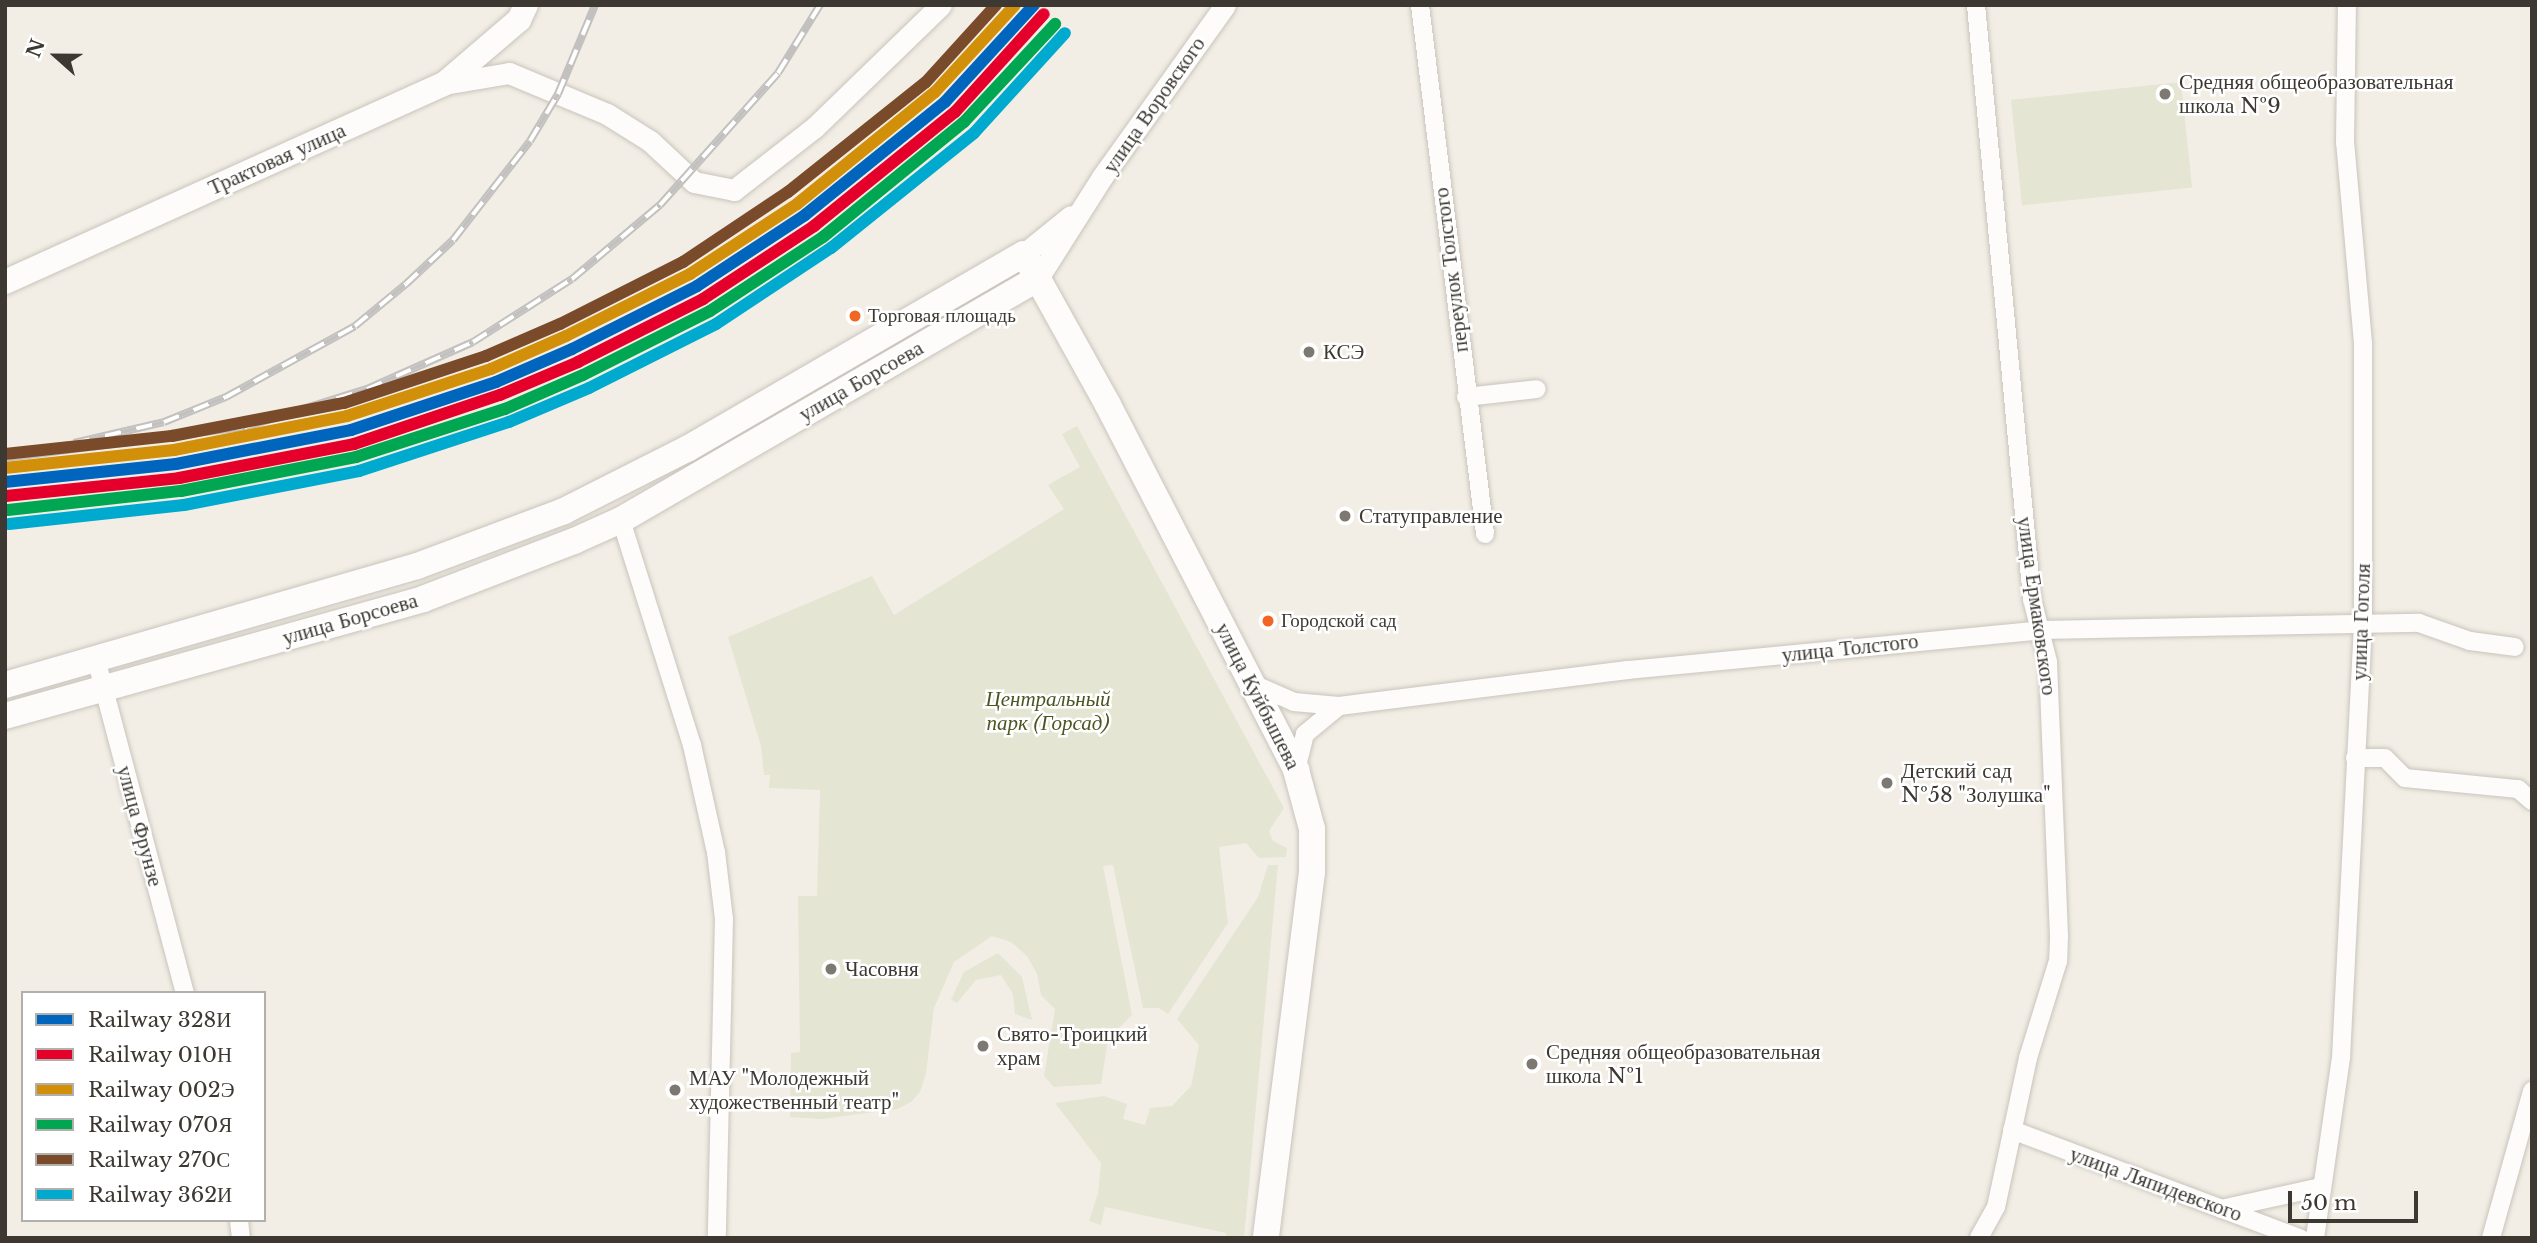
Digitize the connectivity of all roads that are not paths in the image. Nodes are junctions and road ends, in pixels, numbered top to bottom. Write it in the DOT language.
graph roads {
  1 [pos="526,5"];
  2 [pos="941,5"];
  3 [pos="1225,5"];
  4 [pos="1420,5"];
  5 [pos="1976,5"];
  6 [pos="2347,5"];
  7 [pos="444,84"];
  8 [pos="1084,206"];
  9 [pos="1024,254"];
  10 [pos="1038,278"];
  11 [pos="5,282"];
  12 [pos="1537,389"];
  13 [pos="1466,397"];
  14 [pos="621,520"];
  15 [pos="1485,534"];
  16 [pos="2363,622"];
  17 [pos="2040,629"];
  18 [pos="2515,647"];
  19 [pos="96,659"];
  20 [pos="1253,684"];
  21 [pos="5,685"];
  22 [pos="103,689"];
  23 [pos="1339,706"];
  24 [pos="5,716"];
  25 [pos="2355,758"];
  26 [pos="1296,770"];
  27 [pos="2532,801"];
  28 [pos="185,991"];
  29 [pos="2532,1091"];
  30 [pos="2012,1130"];
  31 [pos="2320,1187"];
  32 [pos="2221,1209"];
  33 [pos="717,1238"];
  34 [pos="1266,1238"];
  35 [pos="1979,1238"];
  36 [pos="2300,1238"];
  37 [pos="2315,1238"];
  38 [pos="2491,1238"];
  1 -- 7 [label="main road, Трактовая улица"];
  2 -- 7 [label="street"];
  3 -- 8 [label="street, улица Воровского"];
  4 -- 13 [label="street, переулок Толстого"];
  5 -- 17 [label="street, улица Ермаковского"];
  6 -- 16 [label="street, улица Гоголя"];
  7 -- 11 [label="main road, Трактовая улица"];
  8 -- 9 [label="street"];
  8 -- 10 [label="street"];
  9 -- 10 [label="main road"];
  9 -- 19 [label="main road, улица Борсоева"];
  10 -- 14 [label="main road, улица Борсоева"];
  10 -- 20 [label="main road, улица Куйбышева"];
  12 -- 13 [label="street"];
  13 -- 15 [label="street, переулок Толстого"];
  14 -- 22 [label="main road, улица Борсоева"];
  14 -- 33 [label="street"];
  16 -- 17 [label="street, улица Толстого"];
  16 -- 18 [label="street, улица Толстого"];
  16 -- 25 [label="street, улица Гоголя"];
  17 -- 23 [label="street, улица Толстого"];
  17 -- 30 [label="street, улица Ермаковского"];
  19 -- 21 [label="main road, улица Борсоева"];
  19 -- 22 [label="street, улица Фрунзе"];
  20 -- 23 [label="street, улица Толстого"];
  20 -- 26 [label="main road, улица Куйбышева"];
  22 -- 24 [label="main road, улица Борсоева"];
  22 -- 28 [label="street, улица Фрунзе"];
  23 -- 26 [label="street"];
  25 -- 27 [label="street"];
  25 -- 31 [label="street, улица Гоголя"];
  26 -- 34 [label="main road, улица Куйбышева"];
  29 -- 38 [label="street"];
  30 -- 32 [label="street, улица Ляпидевского"];
  30 -- 35 [label="street, улица Ермаковского"];
  31 -- 32 [label="street"];
  31 -- 37 [label="street, улица Гоголя"];
  32 -- 36 [label="street, улица Ляпидевского"];
}
